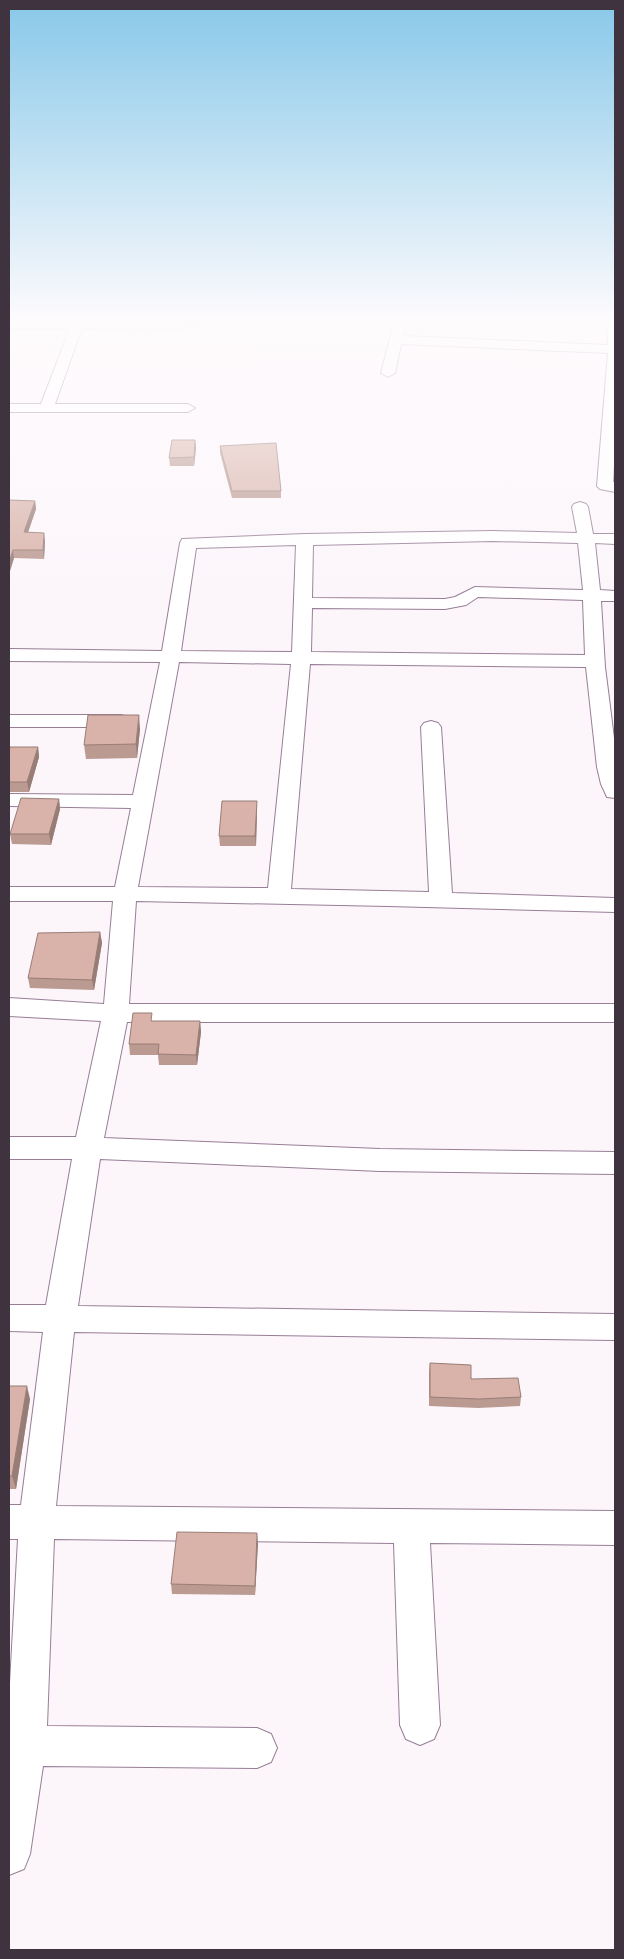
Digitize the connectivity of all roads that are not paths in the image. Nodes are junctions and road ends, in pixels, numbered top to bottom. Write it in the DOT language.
graph roads {
  1 [pos="610,414"];
  2 [pos="615,487"];
  3 [pos="580,507"];
  4 [pos="587,537"];
  5 [pos="615,539"];
  6 [pos="305,540"];
  7 [pos="594,596"];
  8 [pos="615,596"];
  9 [pos="303,603"];
  10 [pos="9,655"];
  11 [pos="171,656"];
  12 [pos="300,658"];
  13 [pos="595,661"];
  14 [pos="608,708"];
  15 [pos="9,721"];
  16 [pos="158,721"];
  17 [pos="431,727"];
  18 [pos="615,792"];
  19 [pos="9,800"];
  20 [pos="143,802"];
  21 [pos="125,893"];
  22 [pos="9,894"];
  23 [pos="279,896"];
  24 [pos="441,899"];
  25 [pos="615,904"];
  26 [pos="9,1007"];
  27 [pos="116,1012"];
  28 [pos="615,1013"];
  29 [pos="9,1148"];
  30 [pos="88,1148"];
  31 [pos="615,1163"];
  32 [pos="9,1318"];
  33 [pos="60,1318"];
  34 [pos="615,1328"];
  35 [pos="23,1522"];
  36 [pos="412,1526"];
  37 [pos="615,1528"];
  38 [pos="420,1725"];
  39 [pos="26,1746"];
  40 [pos="257,1748"];
  41 [pos="9,1854"];
  1 -- 2 [label="street"];
  3 -- 4 [label="street"];
  4 -- 5 [label="street"];
  4 -- 6 [label="street"];
  4 -- 7 [label="street"];
  6 -- 9 [label="street"];
  6 -- 11 [label="street"];
  7 -- 8 [label="street"];
  7 -- 9 [label="street"];
  7 -- 13 [label="street"];
  9 -- 12 [label="street"];
  10 -- 11 [label="street"];
  11 -- 12 [label="street"];
  11 -- 16 [label="street"];
  12 -- 13 [label="street"];
  12 -- 23 [label="street"];
  13 -- 14 [label="street"];
  14 -- 18 [label="street"];
  15 -- 16 [label="street"];
  16 -- 20 [label="street"];
  17 -- 24 [label="street"];
  19 -- 20 [label="street"];
  20 -- 21 [label="street"];
  21 -- 22 [label="street"];
  21 -- 23 [label="street"];
  21 -- 27 [label="street"];
  23 -- 24 [label="street"];
  24 -- 25 [label="street"];
  26 -- 27 [label="street"];
  27 -- 28 [label="street"];
  27 -- 30 [label="street"];
  29 -- 30 [label="street"];
  30 -- 31 [label="street"];
  30 -- 33 [label="street"];
  32 -- 33 [label="street"];
  33 -- 34 [label="street"];
  33 -- 35 [label="street"];
  35 -- 36 [label="street"];
  35 -- 39 [label="street"];
  36 -- 37 [label="street"];
  36 -- 38 [label="street"];
  39 -- 40 [label="street"];
  39 -- 41 [label="street"];
}
